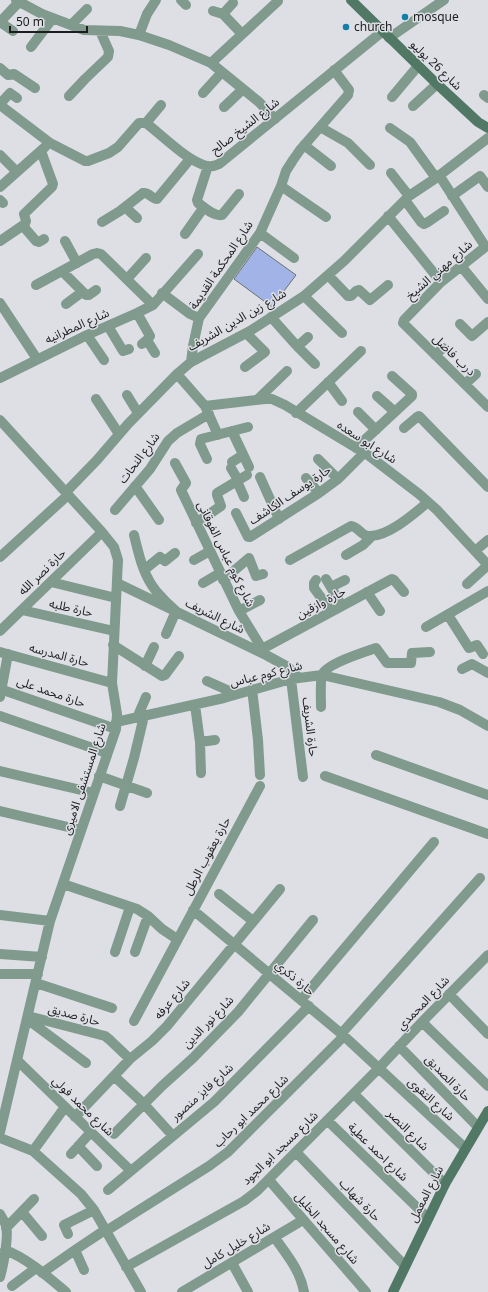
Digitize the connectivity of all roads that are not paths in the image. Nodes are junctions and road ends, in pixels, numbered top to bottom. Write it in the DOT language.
graph roads {
  1 [pos="156,0"];
  2 [pos="350,0"];
  3 [pos="444,0"];
  4 [pos="278,1"];
  5 [pos="20,2"];
  6 [pos="234,3"];
  7 [pos="86,9"];
  8 [pos="213,11"];
  9 [pos="223,14"];
  10 [pos="53,18"];
  11 [pos="71,25"];
  12 [pos="13,31"];
  13 [pos="100,31"];
  14 [pos="242,34"];
  15 [pos="139,35"];
  16 [pos="386,35"];
  17 [pos="31,47"];
  18 [pos="211,63"];
  19 [pos="418,66"];
  20 [pos="0,68"];
  21 [pos="334,70"];
  22 [pos="222,72"];
  23 [pos="437,84"];
  24 [pos="35,88"];
  25 [pos="244,89"];
  26 [pos="203,93"];
  27 [pos="69,96"];
  28 [pos="392,96"];
  29 [pos="17,98"];
  30 [pos="0,105"];
  31 [pos="161,105"];
  32 [pos="413,106"];
  33 [pos="224,107"];
  34 [pos="275,119"];
  35 [pos="146,123"];
  36 [pos="320,127"];
  37 [pos="390,128"];
  38 [pos="488,128"];
  39 [pos="488,138"];
  40 [pos="50,143"];
  41 [pos="304,145"];
  42 [pos="41,151"];
  43 [pos="0,155"];
  44 [pos="190,159"];
  45 [pos="370,165"];
  46 [pos="208,166"];
  47 [pos="331,166"];
  48 [pos="17,172"];
  49 [pos="391,173"];
  50 [pos="437,176"];
  51 [pos="281,186"];
  52 [pos="488,187"];
  53 [pos="0,188"];
  54 [pos="239,194"];
  55 [pos="452,196"];
  56 [pos="407,198"];
  57 [pos="125,207"];
  58 [pos="204,207"];
  59 [pos="444,211"];
  60 [pos="388,216"];
  61 [pos="326,217"];
  62 [pos="137,218"];
  63 [pos="102,222"];
  64 [pos="23,226"];
  65 [pos="260,233"];
  66 [pos="185,234"];
  67 [pos="44,239"];
  68 [pos="0,241"];
  69 [pos="65,241"];
  70 [pos="486,246"];
  71 [pos="198,254"];
  72 [pos="146,258"];
  73 [pos="294,258"];
  74 [pos="77,263"];
  75 [pos="461,266"];
  76 [pos="62,271"];
  77 [pos="328,275"];
  78 [pos="127,279"];
  79 [pos="441,282"];
  80 [pos="36,285"];
  81 [pos="388,285"];
  82 [pos="96,290"];
  83 [pos="82,292"];
  84 [pos="162,293"];
  85 [pos="304,296"];
  86 [pos="488,299"];
  87 [pos="0,303"];
  88 [pos="66,304"];
  89 [pos="153,304"];
  90 [pos="137,313"];
  91 [pos="199,318"];
  92 [pos="271,318"];
  93 [pos="403,322"];
  94 [pos="488,322"];
  95 [pos="460,324"];
  96 [pos="108,326"];
  97 [pos="246,333"];
  98 [pos="342,333"];
  99 [pos="87,335"];
  100 [pos="308,337"];
  101 [pos="297,346"];
  102 [pos="129,349"];
  103 [pos="361,351"];
  104 [pos="155,353"];
  105 [pos="37,359"];
  106 [pos="104,360"];
  107 [pos="192,362"];
  108 [pos="315,364"];
  109 [pos="245,367"];
  110 [pos="287,371"];
  111 [pos="176,374"];
  112 [pos="476,374"];
  113 [pos="392,376"];
  114 [pos="0,378"];
  115 [pos="328,382"];
  116 [pos="465,384"];
  117 [pos="127,395"];
  118 [pos="378,396"];
  119 [pos="96,399"];
  120 [pos="257,400"];
  121 [pos="342,401"];
  122 [pos="488,407"];
  123 [pos="207,410"];
  124 [pos="358,412"];
  125 [pos="395,412"];
  126 [pos="138,413"];
  127 [pos="296,413"];
  128 [pos="0,420"];
  129 [pos="248,428"];
  130 [pos="404,428"];
  131 [pos="376,430"];
  132 [pos="232,431"];
  133 [pos="119,434"];
  134 [pos="218,434"];
  135 [pos="360,451"];
  136 [pos="243,455"];
  137 [pos="207,459"];
  138 [pos="318,459"];
  139 [pos="175,463"];
  140 [pos="260,477"];
  141 [pos="306,478"];
  142 [pos="338,479"];
  143 [pos="237,481"];
  144 [pos="135,486"];
  145 [pos="488,487"];
  146 [pos="67,493"];
  147 [pos="319,493"];
  148 [pos="244,497"];
  149 [pos="428,502"];
  150 [pos="115,510"];
  151 [pos="236,513"];
  152 [pos="279,519"];
  153 [pos="159,520"];
  154 [pos="196,523"];
  155 [pos="102,532"];
  156 [pos="134,535"];
  157 [pos="372,536"];
  158 [pos="488,540"];
  159 [pos="210,551"];
  160 [pos="475,551"];
  161 [pos="175,553"];
  162 [pos="346,554"];
  163 [pos="0,557"];
  164 [pos="194,560"];
  165 [pos="290,560"];
  166 [pos="488,565"];
  167 [pos="144,570"];
  168 [pos="263,574"];
  169 [pos="222,576"];
  170 [pos="345,580"];
  171 [pos="51,582"];
  172 [pos="324,582"];
  173 [pos="117,583"];
  174 [pos="202,583"];
  175 [pos="467,584"];
  176 [pos="488,591"];
  177 [pos="367,592"];
  178 [pos="404,592"];
  179 [pos="116,598"];
  180 [pos="260,600"];
  181 [pos="342,606"];
  182 [pos="22,610"];
  183 [pos="176,611"];
  184 [pos="380,611"];
  185 [pos="239,612"];
  186 [pos="331,612"];
  187 [pos="448,615"];
  188 [pos="426,627"];
  189 [pos="0,631"];
  190 [pos="114,631"];
  191 [pos="166,634"];
  192 [pos="113,645"];
  193 [pos="154,647"];
  194 [pos="264,652"];
  195 [pos="430,652"];
  196 [pos="4,653"];
  197 [pos="483,654"];
  198 [pos="179,656"];
  199 [pos="145,666"];
  200 [pos="462,669"];
  201 [pos="488,673"];
  202 [pos="322,675"];
  203 [pos="295,678"];
  204 [pos="207,681"];
  205 [pos="112,683"];
  206 [pos="252,689"];
  207 [pos="1,692"];
  208 [pos="236,694"];
  209 [pos="146,697"];
  210 [pos="195,705"];
  211 [pos="321,707"];
  212 [pos="0,716"];
  213 [pos="140,717"];
  214 [pos="116,726"];
  215 [pos="488,726"];
  216 [pos="215,740"];
  217 [pos="200,742"];
  218 [pos="107,753"];
  219 [pos="376,754"];
  220 [pos="0,771"];
  221 [pos="201,773"];
  222 [pos="260,774"];
  223 [pos="99,776"];
  224 [pos="325,776"];
  225 [pos="303,777"];
  226 [pos="126,786"];
  227 [pos="260,786"];
  228 [pos="94,793"];
  229 [pos="147,793"];
  230 [pos="488,795"];
  231 [pos="120,806"];
  232 [pos="0,811"];
  233 [pos="81,830"];
  234 [pos="488,834"];
  235 [pos="434,842"];
  236 [pos="480,878"];
  237 [pos="63,884"];
  238 [pos="280,889"];
  239 [pos="219,894"];
  240 [pos="130,907"];
  241 [pos="193,910"];
  242 [pos="0,915"];
  243 [pos="148,916"];
  244 [pos="313,920"];
  245 [pos="50,921"];
  246 [pos="253,922"];
  247 [pos="177,939"];
  248 [pos="234,944"];
  249 [pos="115,952"];
  250 [pos="135,952"];
  251 [pos="0,954"];
  252 [pos="488,955"];
  253 [pos="42,957"];
  254 [pos="269,973"];
  255 [pos="0,974"];
  256 [pos="37,979"];
  257 [pos="450,994"];
  258 [pos="305,1003"];
  259 [pos="112,1008"];
  260 [pos="27,1018"];
  261 [pos="134,1021"];
  262 [pos="422,1022"];
  263 [pos="488,1034"];
  264 [pos="342,1035"];
  265 [pos="399,1046"];
  266 [pos="130,1059"];
  267 [pos="17,1060"];
  268 [pos="86,1063"];
  269 [pos="378,1069"];
  270 [pos="114,1076"];
  271 [pos="488,1086"];
  272 [pos="354,1094"];
  273 [pos="144,1104"];
  274 [pos="65,1107"];
  275 [pos="488,1111"];
  276 [pos="76,1117"];
  277 [pos="328,1121"];
  278 [pos="1,1127"];
  279 [pos="478,1127"];
  280 [pos="91,1132"];
  281 [pos="114,1134"];
  282 [pos="173,1136"];
  283 [pos="0,1138"];
  284 [pos="78,1146"];
  285 [pos="465,1148"];
  286 [pos="33,1151"];
  287 [pos="296,1152"];
  288 [pos="70,1154"];
  289 [pos="97,1166"];
  290 [pos="131,1171"];
  291 [pos="269,1180"];
  292 [pos="445,1184"];
  293 [pos="108,1190"];
  294 [pos="34,1199"];
  295 [pos="94,1210"];
  296 [pos="22,1212"];
  297 [pos="0,1214"];
  298 [pos="428,1218"];
  299 [pos="303,1220"];
  300 [pos="6,1228"];
  301 [pos="106,1230"];
  302 [pos="68,1234"];
  303 [pos="42,1236"];
  304 [pos="274,1238"];
  305 [pos="5,1250"];
  306 [pos="75,1250"];
  307 [pos="232,1263"];
  308 [pos="405,1266"];
  309 [pos="126,1267"];
  310 [pos="84,1270"];
  311 [pos="39,1271"];
  312 [pos="0,1277"];
  313 [pos="15,1289"];
  314 [pos="66,1292"];
  315 [pos="141,1292"];
  316 [pos="182,1292"];
  317 [pos="248,1292"];
  318 [pos="304,1292"];
  319 [pos="366,1292"];
  320 [pos="393,1292"];
  1 -- 15 [label="street"];
  2 -- 16 [label="street, شارع 26 يوليو"];
  3 -- 16 [label="street, شارع الشيخ صالح"];
  4 -- 14 [label="street"];
  5 -- 10 [label="street"];
  5 -- 12 [label="street"];
  6 -- 9 [label="street"];
  7 -- 11 [label="street"];
  8 -- 9 [label="street"];
  9 -- 14 [label="street"];
  10 -- 11 [label="street"];
  10 -- 17 [label="street"];
  11 -- 13 [label="street"];
  13 -- 15 [label="street"];
  13 -- 27 [label="street"];
  14 -- 18 [label="street"];
  15 -- 18 [label="street"];
  16 -- 19 [label="street, شارع 26 يوليو"];
  16 -- 21 [label="street, شارع الشيخ صالح"];
  18 -- 22 [label="street"];
  19 -- 23 [label="street, شارع 26 يوليو"];
  19 -- 28 [label="street"];
  20 -- 24 [label="street"];
  21 -- 34 [label="street, شارع الشيخ صالح"];
  21 -- 36 [label="street, شارع المحكمة القديمة"];
  22 -- 25 [label="street"];
  22 -- 26 [label="street"];
  23 -- 32 [label="street"];
  23 -- 38 [label="street, شارع 26 يوليو"];
  25 -- 33 [label="street"];
  25 -- 34 [label="street"];
  29 -- 30 [label="street"];
  30 -- 40 [label="street"];
  31 -- 35 [label="street"];
  34 -- 46 [label="street, شارع الشيخ صالح"];
  35 -- 40 [label="street"];
  35 -- 44 [label="street, شارع الشيخ صالح"];
  36 -- 41 [label="street, شارع المحكمة القديمة"];
  36 -- 45 [label="street"];
  37 -- 50 [label="street, شارع مهني الشيخ"];
  39 -- 50 [label="street, شارع زين الدين الشريف"];
  40 -- 42 [label="street"];
  41 -- 47 [label="street"];
  41 -- 51 [label="street, شارع المحكمة القديمة"];
  42 -- 48 [label="street"];
  42 -- 64 [label="street"];
  43 -- 48 [label="street"];
  44 -- 46 [label="street, شارع الشيخ صالح"];
  44 -- 57 [label="street"];
  46 -- 58 [label="street"];
  48 -- 53 [label="street"];
  49 -- 56 [label="street"];
  50 -- 55 [label="street, شارع مهني الشيخ"];
  50 -- 56 [label="street, شارع زين الدين الشريف"];
  51 -- 61 [label="street"];
  51 -- 65 [label="street, شارع المحكمة القديمة"];
  52 -- 55 [label="street"];
  54 -- 58 [label="street"];
  55 -- 70 [label="street, شارع مهني الشيخ"];
  56 -- 59 [label="street"];
  56 -- 60 [label="street, شارع زين الدين الشريف"];
  57 -- 62 [label="street"];
  57 -- 63 [label="street"];
  58 -- 66 [label="street"];
  60 -- 77 [label="street, شارع زين الدين الشريف"];
  60 -- 79 [label="street"];
  64 -- 67 [label="street"];
  64 -- 68 [label="street"];
  65 -- 73 [label="street"];
  65 -- 91 [label="street, شارع المحكمة القديمة"];
  69 -- 74 [label="street"];
  70 -- 75 [label="street, شارع مهني الشيخ"];
  71 -- 84 [label="street, شارع المطرانيه"];
  72 -- 78 [label="street"];
  74 -- 76 [label="street"];
  74 -- 78 [label="street"];
  75 -- 79 [label="street, شارع مهني الشيخ"];
  75 -- 86 [label="street"];
  76 -- 80 [label="street"];
  76 -- 83 [label="street"];
  77 -- 81 [label="street"];
  77 -- 85 [label="street, شارع زين الدين الشريف"];
  78 -- 89 [label="street"];
  79 -- 93 [label="street, شارع مهني الشيخ"];
  82 -- 83 [label="street"];
  83 -- 88 [label="street"];
  84 -- 89 [label="street, شارع المطرانيه"];
  84 -- 91 [label="street"];
  85 -- 92 [label="street, شارع زين الدين الشريف"];
  85 -- 98 [label="street"];
  87 -- 105 [label="street"];
  89 -- 90 [label="street, شارع المطرانيه"];
  90 -- 96 [label="street, شارع المطرانيه"];
  90 -- 104 [label="street"];
  91 -- 107 [label="street, شارع المحكمة القديمة"];
  92 -- 97 [label="street, شارع زين الدين الشريف"];
  92 -- 101 [label="street"];
  93 -- 116 [label="street, درب فاضل"];
  94 -- 95 [label="street"];
  96 -- 99 [label="street, شارع المطرانيه"];
  96 -- 102 [label="street"];
  97 -- 107 [label="street, شارع زين الدين الشريف"];
  97 -- 109 [label="street"];
  99 -- 105 [label="street, شارع المطرانيه"];
  99 -- 106 [label="street"];
  100 -- 101 [label="street"];
  101 -- 108 [label="street"];
  103 -- 115 [label="street"];
  105 -- 114 [label="street, شارع المطرانيه"];
  107 -- 111 [label="street, شارع زين الدين الشريف"];
  110 -- 120 [label="street"];
  111 -- 123 [label="street"];
  111 -- 126 [label="street, شارع زين الدين الشريف"];
  112 -- 116 [label="street"];
  113 -- 125 [label="street, حارة يوسف الكاشف"];
  115 -- 121 [label="street"];
  115 -- 127 [label="street"];
  116 -- 122 [label="street, درب فاضل"];
  117 -- 126 [label="street"];
  118 -- 125 [label="street"];
  119 -- 133 [label="street"];
  120 -- 123 [label="street, شارع ابو سعده"];
  120 -- 127 [label="street, شارع ابو سعده"];
  123 -- 134 [label="street"];
  123 -- 144 [label="street, شارع النحات"];
  124 -- 131 [label="street"];
  125 -- 131 [label="street, حارة يوسف الكاشف"];
  126 -- 133 [label="street, شارع زين الدين الشريف"];
  127 -- 135 [label="street, شارع ابو سعده"];
  128 -- 146 [label="street, شارع المستشفى الاميرى"];
  129 -- 132 [label="street"];
  130 -- 145 [label="street"];
  131 -- 135 [label="street, حارة يوسف الكاشف"];
  132 -- 134 [label="street"];
  132 -- 136 [label="street"];
  133 -- 146 [label="street, شارع زين الدين الشريف"];
  134 -- 137 [label="street"];
  135 -- 142 [label="street, حارة يوسف الكاشف"];
  135 -- 149 [label="street, شارع ابو سعده"];
  136 -- 143 [label="street"];
  136 -- 143 [label="street"];
  138 -- 142 [label="street"];
  139 -- 154 [label="street, شارع كوم عباس الفوقانى"];
  140 -- 152 [label="street"];
  141 -- 147 [label="street"];
  142 -- 147 [label="street, حارة يوسف الكاشف"];
  143 -- 148 [label="street"];
  143 -- 154 [label="street"];
  144 -- 150 [label="street, شارع النحات"];
  144 -- 153 [label="street"];
  146 -- 155 [label="street, شارع المستشفى الاميرى"];
  146 -- 163 [label="street, شارع زين الدين الشريف"];
  147 -- 152 [label="street, حارة يوسف الكاشف"];
  149 -- 157 [label="street"];
  149 -- 160 [label="street, شارع ابو سعده"];
  151 -- 152 [label="street, حارة يوسف الكاشف"];
  154 -- 159 [label="street, شارع كوم عباس الفوقانى"];
  155 -- 171 [label="street, حارة نصر الله"];
  155 -- 173 [label="street, شارع المستشفى الاميرى"];
  156 -- 167 [label="street"];
  157 -- 162 [label="street"];
  157 -- 165 [label="street"];
  158 -- 160 [label="street"];
  159 -- 164 [label="street"];
  159 -- 169 [label="street, شارع كوم عباس الفوقانى"];
  160 -- 166 [label="street, شارع ابو سعده"];
  161 -- 167 [label="street"];
  166 -- 175 [label="street"];
  167 -- 183 [label="street"];
  168 -- 169 [label="street"];
  169 -- 174 [label="street"];
  169 -- 185 [label="street, شارع كوم عباس الفوقانى"];
  170 -- 172 [label="street"];
  171 -- 179 [label="street"];
  171 -- 182 [label="street, حارة نصر الله"];
  172 -- 181 [label="street"];
  172 -- 186 [label="street"];
  173 -- 179 [label="street, شارع المستشفى الاميرى"];
  173 -- 183 [label="street, شارع الشريف"];
  176 -- 187 [label="street"];
  177 -- 178 [label="street, حارة وازقين"];
  177 -- 181 [label="street, حارة وازقين"];
  177 -- 184 [label="street"];
  179 -- 190 [label="street, شارع المستشفى الاميرى"];
  180 -- 185 [label="street"];
  181 -- 186 [label="street, حارة وازقين"];
  182 -- 189 [label="street, حارة نصر الله"];
  182 -- 190 [label="street, حارة طلبه"];
  183 -- 191 [label="street"];
  183 -- 194 [label="street, شارع الشريف"];
  185 -- 194 [label="street, شارع كوم عباس الفوقانى"];
  186 -- 194 [label="street, حارة وازقين"];
  187 -- 188 [label="street"];
  187 -- 197 [label="street"];
  190 -- 192 [label="street, شارع المستشفى الاميرى"];
  192 -- 199 [label="street"];
  192 -- 205 [label="street, شارع المستشفى الاميرى"];
  193 -- 199 [label="street"];
  194 -- 203 [label="street, شارع الشريف"];
  195 -- 202 [label="street"];
  196 -- 205 [label="street, حارة المدرسه"];
  196 -- 207 [label="street"];
  198 -- 199 [label="street"];
  200 -- 201 [label="street"];
  202 -- 203 [label="street, شارع كوم عباس"];
  202 -- 211 [label="street"];
  202 -- 215 [label="street, شارع كوم عباس"];
  203 -- 206 [label="street, شارع كوم عباس"];
  203 -- 225 [label="street, حارة الشريف"];
  204 -- 208 [label="street"];
  205 -- 214 [label="street, شارع المستشفى الاميرى"];
  206 -- 208 [label="street, شارع كوم عباس"];
  206 -- 222 [label="street"];
  207 -- 214 [label="street, حارة محمد على"];
  208 -- 210 [label="street, شارع كوم عباس"];
  209 -- 213 [label="street"];
  210 -- 213 [label="street, شارع كوم عباس"];
  210 -- 217 [label="street"];
  212 -- 218 [label="street"];
  213 -- 214 [label="street, شارع كوم عباس"];
  213 -- 226 [label="street"];
  214 -- 218 [label="street, شارع المستشفى الاميرى"];
  216 -- 217 [label="street"];
  217 -- 221 [label="street"];
  218 -- 223 [label="street, شارع المستشفى الاميرى"];
  219 -- 230 [label="street"];
  220 -- 228 [label="street"];
  223 -- 226 [label="street"];
  223 -- 228 [label="street, شارع المستشفى الاميرى"];
  224 -- 234 [label="street"];
  226 -- 229 [label="street"];
  226 -- 231 [label="street"];
  227 -- 241 [label="street, حارة يعقوب الرطل"];
  228 -- 233 [label="street, شارع المستشفى الاميرى"];
  232 -- 233 [label="street"];
  233 -- 237 [label="street, شارع المستشفى الاميرى"];
  235 -- 258 [label="street, شارع فايز منصور"];
  236 -- 264 [label="street, شارع محمد ابو رحاب"];
  237 -- 240 [label="street"];
  237 -- 245 [label="street, شارع المستشفى الاميرى"];
  238 -- 246 [label="street, شارع عرفه"];
  239 -- 246 [label="street"];
  240 -- 243 [label="street"];
  240 -- 249 [label="street"];
  241 -- 247 [label="street, حارة يعقوب الرطل"];
  241 -- 248 [label="street, حارة ذكري"];
  242 -- 245 [label="street"];
  243 -- 247 [label="street"];
  243 -- 250 [label="street"];
  244 -- 254 [label="street, شارع نور الدين"];
  245 -- 253 [label="street, شارع المستشفى الاميرى"];
  246 -- 248 [label="street, شارع عرفه"];
  247 -- 261 [label="street, حارة يعقوب الرطل"];
  248 -- 254 [label="street, حارة ذكري"];
  248 -- 266 [label="street, شارع عرفه"];
  251 -- 253 [label="street"];
  252 -- 257 [label="street, شارع المحمدي"];
  253 -- 256 [label="street, شارع المستشفى الاميرى"];
  254 -- 258 [label="street, حارة ذكري"];
  254 -- 273 [label="street, شارع نور الدين"];
  255 -- 256 [label="street"];
  256 -- 259 [label="street"];
  256 -- 260 [label="street, شارع المستشفى الاميرى"];
  257 -- 262 [label="street, شارع المحمدي"];
  257 -- 263 [label="street"];
  258 -- 264 [label="street, حارة ذكري"];
  258 -- 282 [label="street, شارع فايز منصور"];
  260 -- 266 [label="street, حارة صديق"];
  260 -- 267 [label="street, شارع المستشفى الاميرى"];
  260 -- 268 [label="street"];
  262 -- 265 [label="street, شارع المحمدي"];
  262 -- 271 [label="street"];
  264 -- 269 [label="street, حارة ذكري"];
  264 -- 301 [label="street, شارع محمد ابو رحاب"];
  265 -- 269 [label="street, شارع المحمدي"];
  265 -- 279 [label="street, حارة الصديق"];
  266 -- 270 [label="street, شارع عرفه"];
  267 -- 274 [label="street, شارع محمد فولي"];
  267 -- 278 [label="street, شارع المستشفى الاميرى"];
  269 -- 272 [label="street, شارع مسجد ابو الجود"];
  269 -- 285 [label="street, شارع التقوى"];
  270 -- 273 [label="street"];
  270 -- 276 [label="street, شارع عرفه"];
  272 -- 277 [label="street, شارع مسجد ابو الجود"];
  272 -- 292 [label="street, شارع النصر"];
  273 -- 281 [label="street, شارع نور الدين"];
  273 -- 282 [label="street"];
  274 -- 276 [label="street, شارع محمد فولي"];
  274 -- 286 [label="street"];
  275 -- 279 [label="street, شارع المعمل"];
  276 -- 280 [label="street, شارع محمد فولي"];
  277 -- 287 [label="street, شارع مسجد ابو الجود"];
  277 -- 298 [label="street, شارع احمد عطية"];
  279 -- 285 [label="street, شارع المعمل"];
  280 -- 284 [label="street"];
  280 -- 290 [label="street, شارع محمد فولي"];
  282 -- 290 [label="street, شارع فايز منصور"];
  283 -- 286 [label="street"];
  284 -- 288 [label="street"];
  284 -- 289 [label="street"];
  285 -- 292 [label="street, شارع المعمل"];
  286 -- 295 [label="street"];
  287 -- 291 [label="street, شارع مسجد ابو الجود"];
  287 -- 308 [label="street, حارة شهاب"];
  290 -- 293 [label="street, شارع فايز منصور"];
  291 -- 299 [label="street, شارع مسجد الخليل"];
  291 -- 309 [label="street, شارع مسجد ابو الجود"];
  292 -- 298 [label="street, شارع المعمل"];
  294 -- 296 [label="street"];
  295 -- 301 [label="street"];
  295 -- 302 [label="street"];
  296 -- 300 [label="street"];
  296 -- 303 [label="street"];
  297 -- 300 [label="street"];
  298 -- 308 [label="street, شارع المعمل"];
  299 -- 304 [label="street, شارع خليل كامل"];
  299 -- 319 [label="street, شارع مسجد الخليل"];
  300 -- 305 [label="street"];
  301 -- 306 [label="street, شارع محمد ابو رحاب"];
  301 -- 309 [label="street"];
  304 -- 307 [label="street, شارع خليل كامل"];
  304 -- 318 [label="street"];
  305 -- 311 [label="street"];
  305 -- 312 [label="street"];
  306 -- 310 [label="street"];
  306 -- 311 [label="street, شارع محمد ابو رحاب"];
  307 -- 316 [label="street, شارع خليل كامل"];
  307 -- 317 [label="street"];
  308 -- 320 [label="street, شارع المعمل"];
  309 -- 315 [label="street"];
  311 -- 313 [label="street, شارع محمد ابو رحاب"];
  311 -- 314 [label="street"];
  312 -- 313 [label="street"];
}
